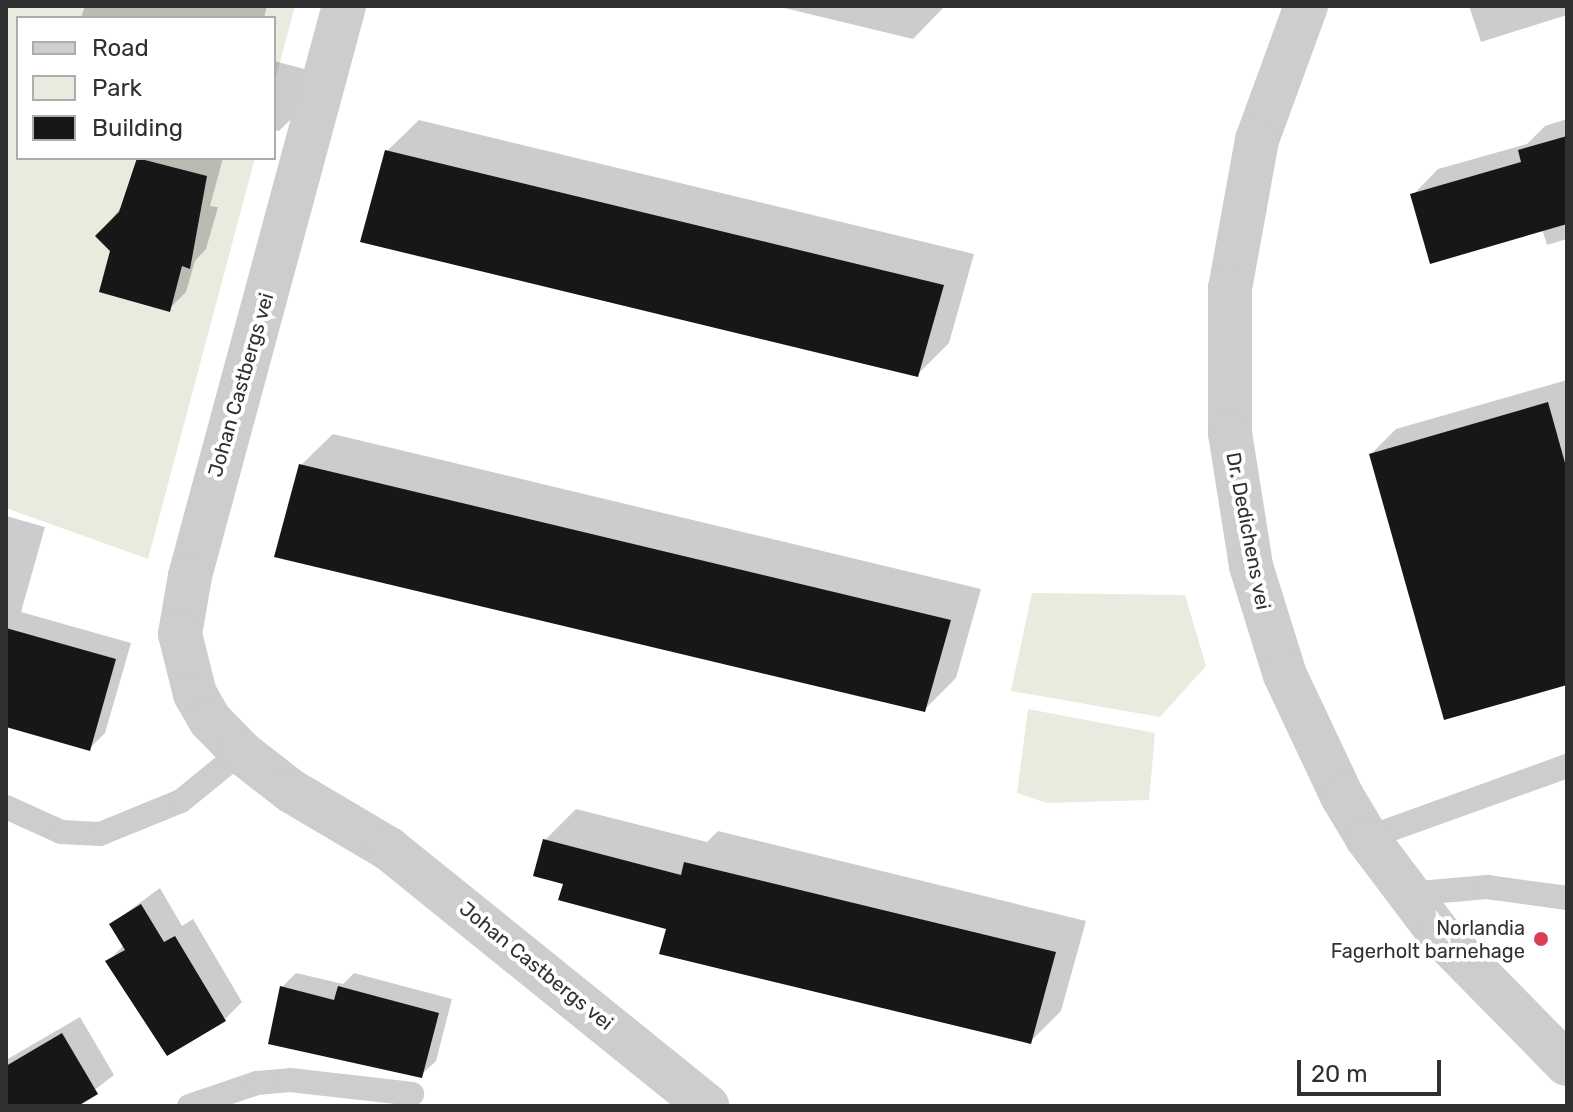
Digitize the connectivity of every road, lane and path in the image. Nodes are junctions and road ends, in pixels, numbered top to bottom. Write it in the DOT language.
graph roads {
  1 [pos="344,6"];
  2 [pos="1306,6"];
  3 [pos="241,752"];
  4 [pos="1567,766"];
  5 [pos="6,807"];
  6 [pos="1367,838"];
  7 [pos="1408,894"];
  8 [pos="1567,898"];
  9 [pos="1567,1064"];
  10 [pos="412,1094"];
  11 [pos="189,1106"];
  12 [pos="707,1106"];
  1 -- 3 [label="street, Johan Castbergs vei"];
  2 -- 6 [label="street, Dr. Dedichens vei"];
  3 -- 5 [label="lane"];
  3 -- 12 [label="street, Johan Castbergs vei"];
  4 -- 6 [label="lane"];
  6 -- 7 [label="street, Dr. Dedichens vei"];
  7 -- 8 [label="lane"];
  7 -- 9 [label="street, Dr. Dedichens vei"];
  10 -- 11 [label="lane"];
}
